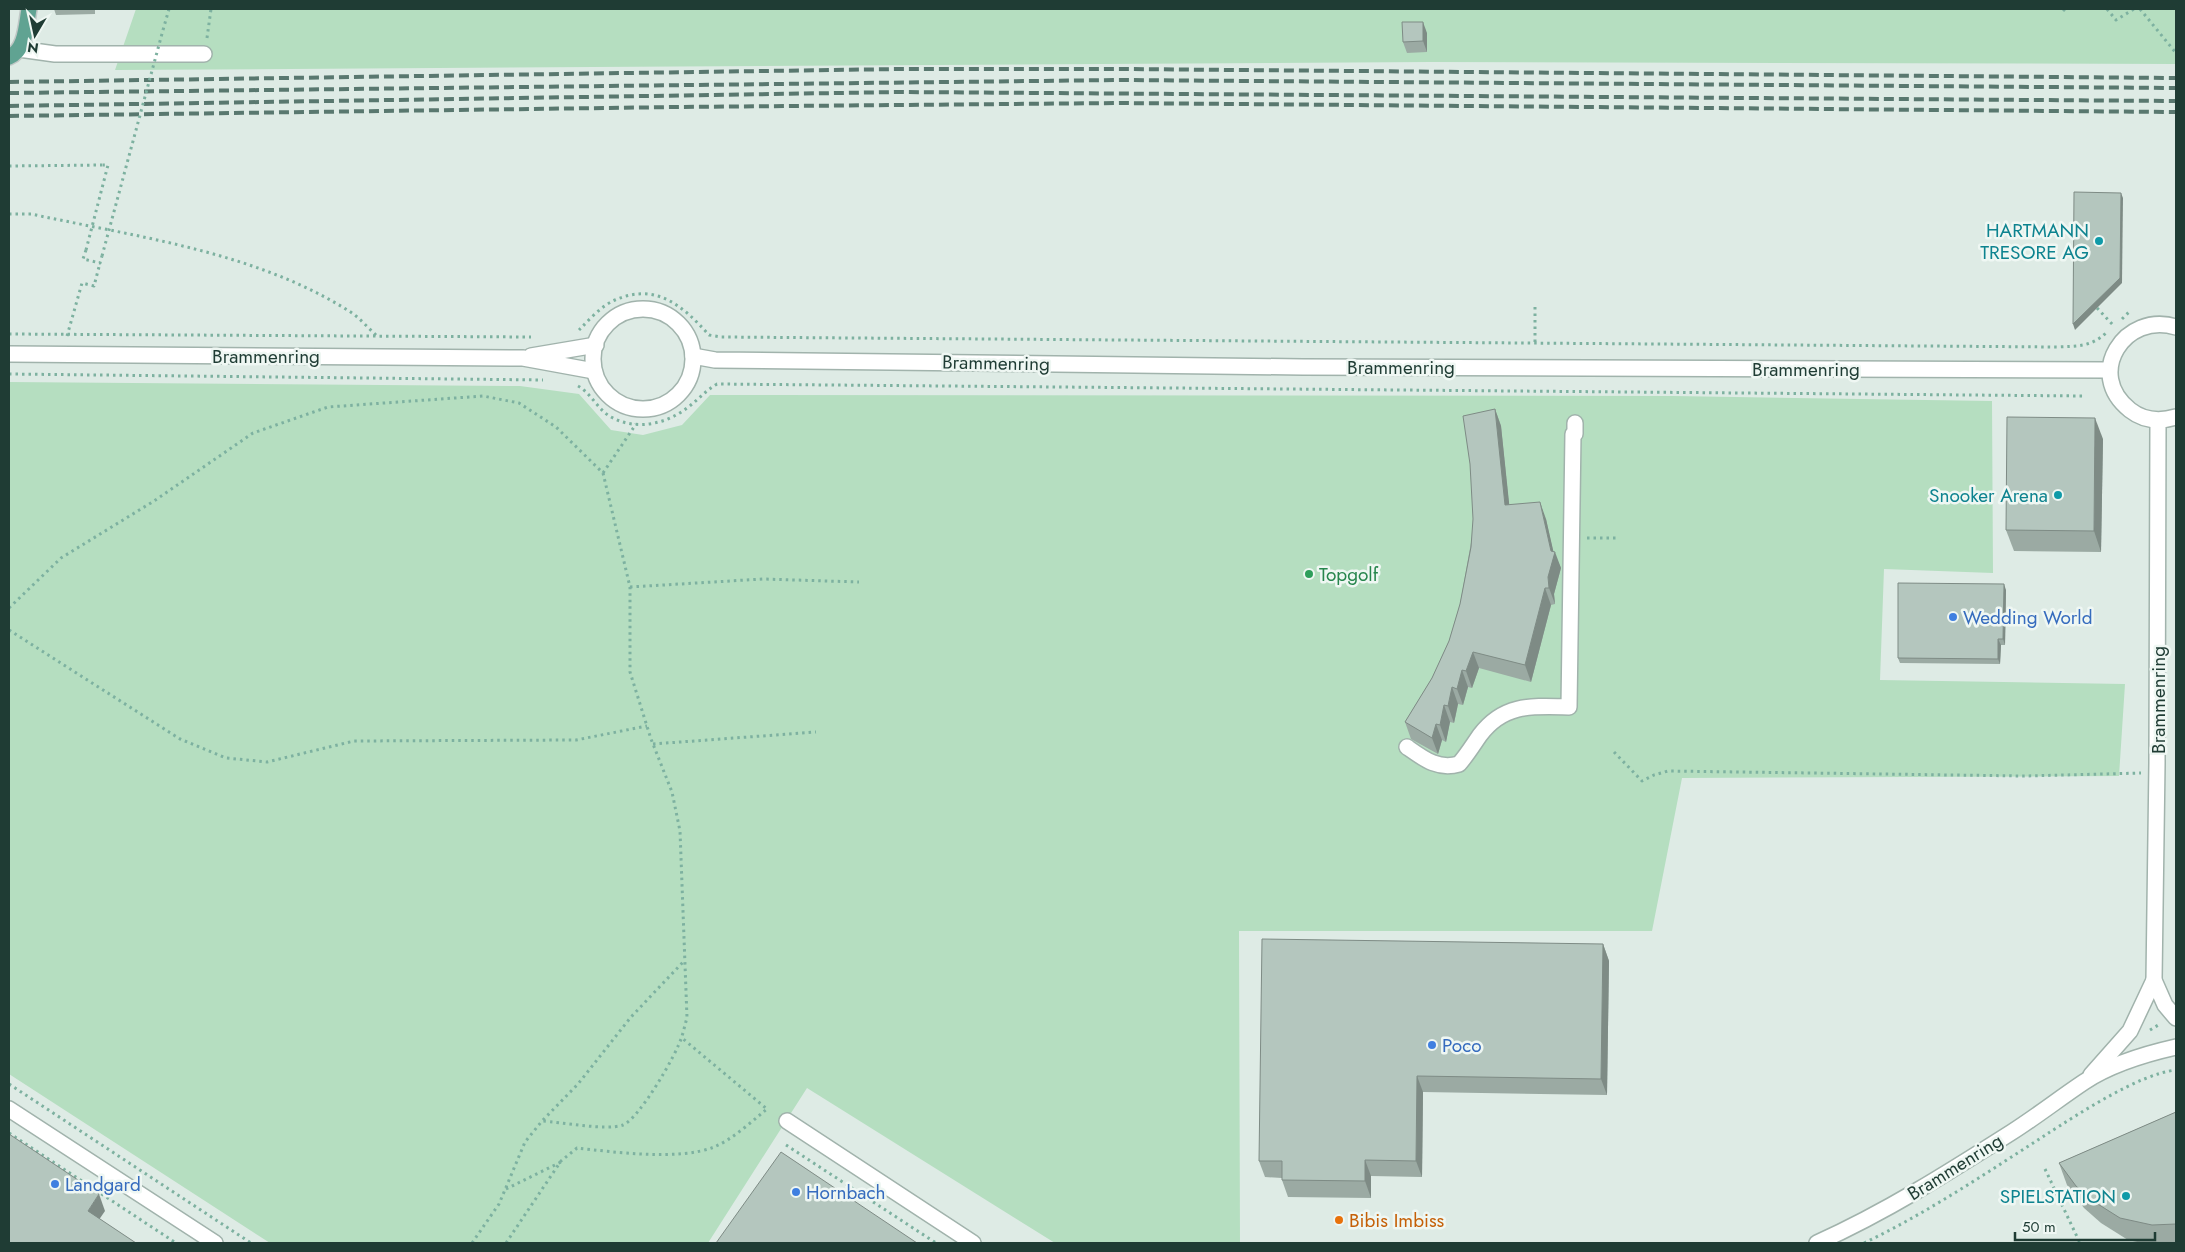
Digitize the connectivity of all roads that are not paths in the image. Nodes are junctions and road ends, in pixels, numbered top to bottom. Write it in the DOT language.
graph roads {
  1 [pos="29,9"];
  2 [pos="14,53"];
  3 [pos="204,54"];
  4 [pos="2176,327"];
  5 [pos="596,345"];
  6 [pos="9,354"];
  7 [pos="693,356"];
  8 [pos="523,358"];
  9 [pos="2109,370"];
  10 [pos="594,371"];
  11 [pos="2176,417"];
  12 [pos="2158,421"];
  13 [pos="1575,424"];
  14 [pos="1407,747"];
  15 [pos="2154,980"];
  16 [pos="2176,1018"];
  17 [pos="2176,1047"];
  18 [pos="2086,1081"];
  19 [pos="9,1108"];
  20 [pos="787,1121"];
  21 [pos="215,1243"];
  22 [pos="973,1243"];
  23 [pos="1817,1243"];
  1 -- 2 [label="main road"];
  2 -- 3 [label="street"];
  4 -- 9 [label="street"];
  5 -- 7 [label="street"];
  5 -- 8 [label="street, Brammenring"];
  5 -- 10 [label="street"];
  6 -- 8 [label="street, Brammenring"];
  7 -- 9 [label="street, Brammenring"];
  7 -- 10 [label="street"];
  8 -- 10 [label="street, Brammenring"];
  9 -- 12 [label="street"];
  11 -- 12 [label="street"];
  12 -- 15 [label="street, Brammenring"];
  13 -- 14 [label="street"];
  15 -- 16 [label="street, Brammenring"];
  15 -- 18 [label="street, Brammenring"];
  17 -- 18 [label="street, Brammenring"];
  18 -- 23 [label="street, Brammenring"];
  19 -- 21 [label="street"];
  20 -- 22 [label="street"];
}
